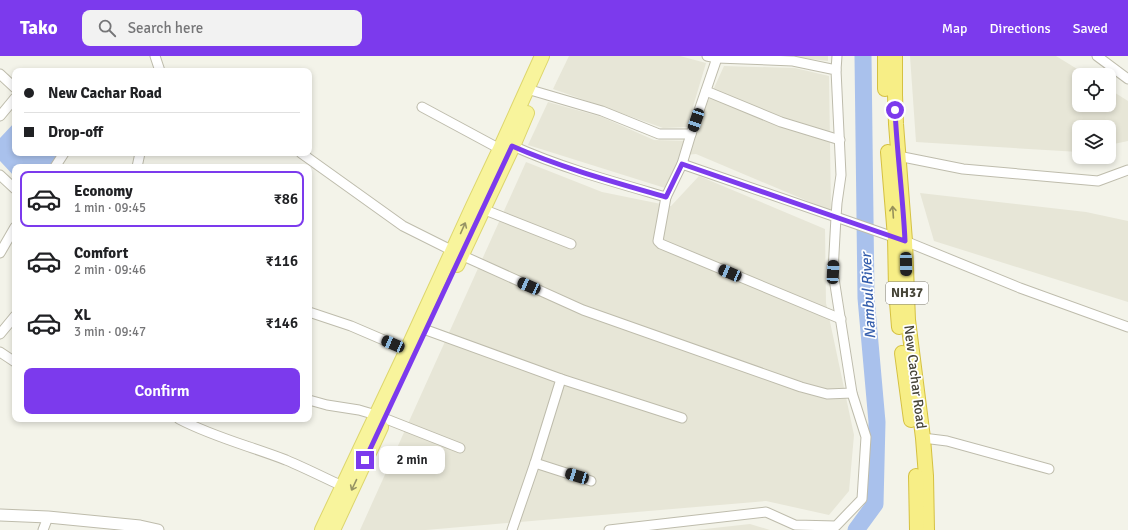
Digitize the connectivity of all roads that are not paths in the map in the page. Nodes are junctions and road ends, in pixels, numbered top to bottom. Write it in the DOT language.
graph roads {
  1 [pos="155,56"];
  2 [pos="707,56"];
  3 [pos="837,56"];
  4 [pos="886,56"];
  5 [pos="896,56"];
  6 [pos="1097,56"];
  7 [pos="542,57"];
  8 [pos="717,58"];
  9 [pos="159,68"];
  10 [pos="836,70"];
  11 [pos="0,74"];
  12 [pos="1128,79"];
  13 [pos="12,85"];
  14 [pos="532,90"];
  15 [pos="706,91"];
  16 [pos="12,102"];
  17 [pos="422,107"];
  18 [pos="0,116"];
  19 [pos="691,134"];
  20 [pos="840,140"];
  21 [pos="506,148"];
  22 [pos="305,156"];
  23 [pos="898,156"];
  24 [pos="682,164"];
  25 [pos="1128,170"];
  26 [pos="0,175"];
  27 [pos="12,187"];
  28 [pos="666,197"];
  29 [pos="478,208"];
  30 [pos="836,217"];
  31 [pos="12,232"];
  32 [pos="898,238"];
  33 [pos="571,244"];
  34 [pos="0,253"];
  35 [pos="457,253"];
  36 [pos="312,313"];
  37 [pos="841,319"];
  38 [pos="12,320"];
  39 [pos="1128,327"];
  40 [pos="422,328"];
  41 [pos="0,334"];
  42 [pos="407,350"];
  43 [pos="0,352"];
  44 [pos="12,360"];
  45 [pos="561,379"];
  46 [pos="852,393"];
  47 [pos="312,401"];
  48 [pos="380,416"];
  49 [pos="682,418"];
  50 [pos="185,422"];
  51 [pos="923,438"];
  52 [pos="460,448"];
  53 [pos="535,463"];
  54 [pos="1049,469"];
  55 [pos="591,481"];
  56 [pos="342,486"];
  57 [pos="0,515"];
  58 [pos="48,517"];
  59 [pos="43,530"];
  60 [pos="158,530"];
  61 [pos="322,530"];
  62 [pos="334,530"];
  63 [pos="512,530"];
  64 [pos="609,530"];
  65 [pos="916,530"];
  66 [pos="927,530"];
  1 -- 9 [label="street"];
  2 -- 8 [label="street"];
  3 -- 10 [label="street"];
  32 -- 4 [label="highway, New Cachar Road / NH37, one-way"];
  5 -- 23 [label="highway, New Cachar Road / NH37"];
  6 -- 12 [label="street"];
  7 -- 14 [label="main road"];
  8 -- 10 [label="street"];
  8 -- 15 [label="street"];
  10 -- 20 [label="street"];
  11 -- 13 [label="street"];
  14 -- 19 [label="street"];
  14 -- 21 [label="main road"];
  15 -- 19 [label="street"];
  15 -- 20 [label="street"];
  16 -- 18 [label="street"];
  17 -- 21 [label="street"];
  19 -- 24 [label="street"];
  20 -- 30 [label="street"];
  21 -- 28 [label="street"];
  21 -- 29 [label="main road"];
  22 -- 35 [label="street"];
  23 -- 25 [label="street"];
  23 -- 32 [label="highway, New Cachar Road / NH37"];
  24 -- 28 [label="street"];
  24 -- 30 [label="street"];
  26 -- 27 [label="street"];
  28 -- 37 [label="street"];
  29 -- 33 [label="street"];
  29 -- 35 [label="main road"];
  30 -- 32 [label="street"];
  30 -- 37 [label="street"];
  31 -- 34 [label="street"];
  32 -- 39 [label="street"];
  32 -- 51 [label="highway, New Cachar Road / NH37"];
  32 -- 65 [label="highway, New Cachar Road / NH37"];
  35 -- 40 [label="main road"];
  35 -- 46 [label="street"];
  36 -- 42 [label="street"];
  37 -- 46 [label="street"];
  38 -- 41 [label="street"];
  40 -- 42 [label="main road"];
  40 -- 45 [label="street"];
  40 -- 48 [label="main road"];
  42 -- 48 [label="main road"];
  43 -- 44 [label="street"];
  45 -- 49 [label="street"];
  45 -- 53 [label="street"];
  46 -- 64 [label="street"];
  47 -- 48 [label="street"];
  48 -- 52 [label="street"];
  48 -- 56 [label="main road"];
  48 -- 62 [label="main road, one-way"];
  50 -- 56 [label="street"];
  51 -- 54 [label="street"];
  51 -- 66 [label="highway, New Cachar Road / NH37"];
  53 -- 55 [label="street"];
  53 -- 63 [label="street"];
  56 -- 61 [label="main road"];
  57 -- 58 [label="street"];
  58 -- 59 [label="street"];
  58 -- 60 [label="street"];
}
